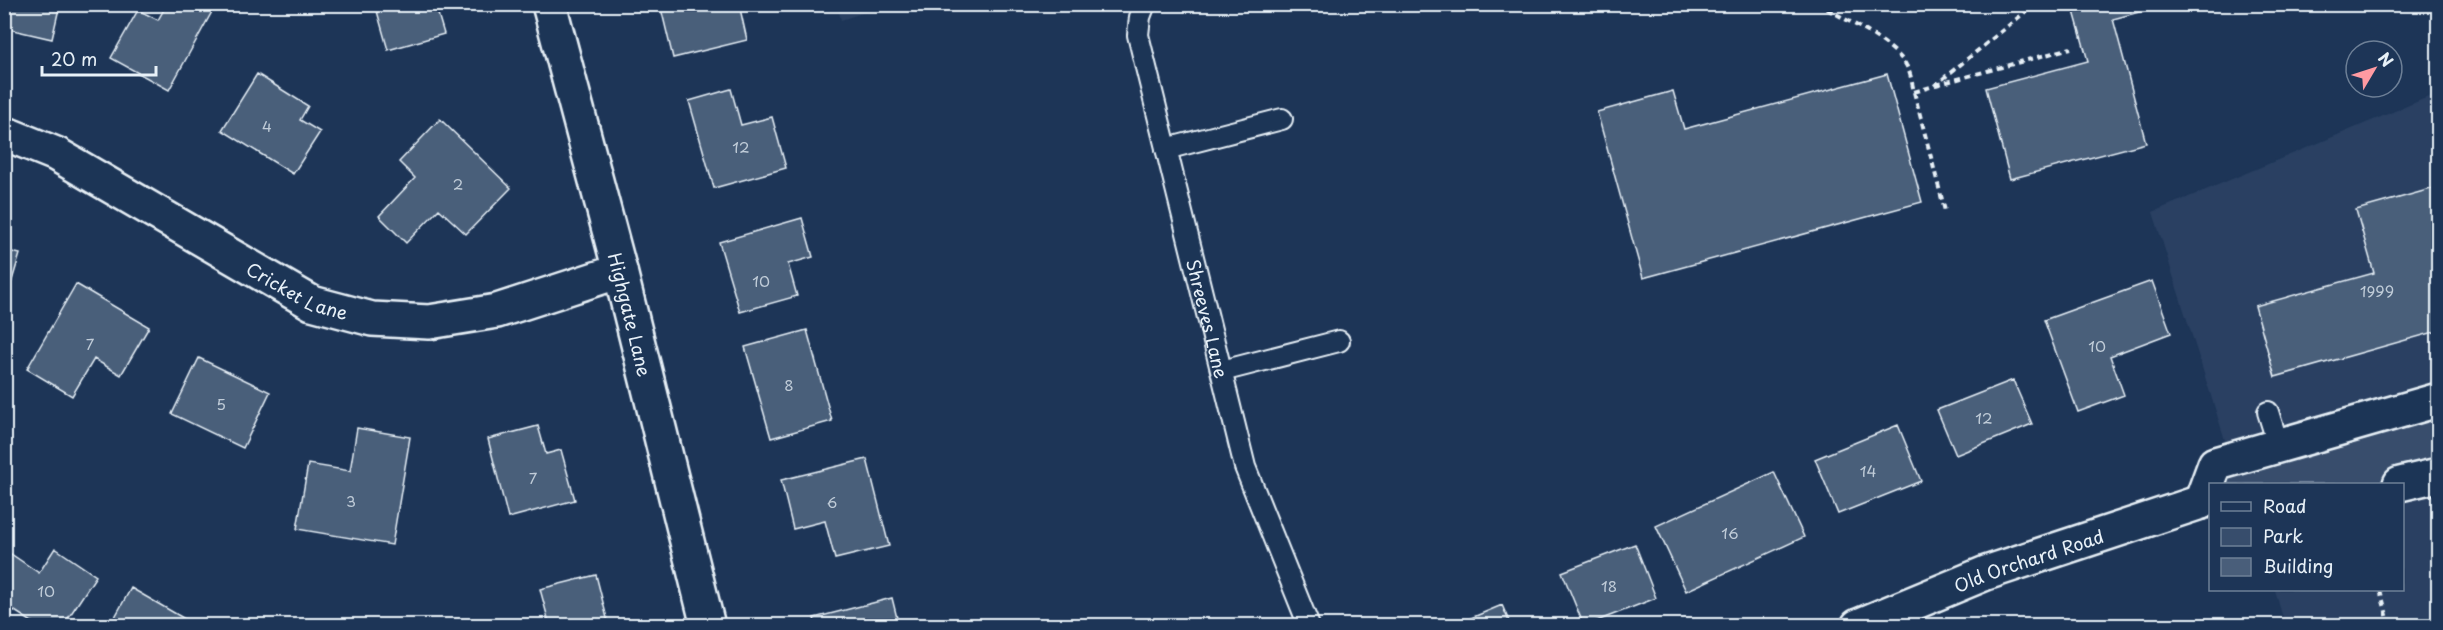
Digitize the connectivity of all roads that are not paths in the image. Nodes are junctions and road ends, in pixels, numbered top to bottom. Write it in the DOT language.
graph roads {
  1 [pos="549,4"];
  2 [pos="1145,4"];
  3 [pos="1282,119"];
  4 [pos="4,133"];
  5 [pos="1166,149"];
  6 [pos="620,271"];
  7 [pos="1339,341"];
  8 [pos="1222,371"];
  9 [pos="2439,400"];
  10 [pos="2268,412"];
  11 [pos="2278,444"];
  12 [pos="2439,475"];
  13 [pos="2211,483"];
  14 [pos="2404,483"];
  15 [pos="2206,505"];
  16 [pos="708,626"];
  17 [pos="1309,626"];
  18 [pos="1858,626"];
  1 -- 6 [label="street, Highgate Lane"];
  2 -- 5 [label="lane, Shreeves Lane"];
  3 -- 5 [label="lane"];
  4 -- 6 [label="street, Cricket Lane"];
  5 -- 8 [label="lane, Shreeves Lane"];
  6 -- 16 [label="street, Highgate Lane"];
  7 -- 8 [label="lane"];
  8 -- 17 [label="lane, Shreeves Lane"];
  9 -- 11 [label="street, Old Orchard Road"];
  10 -- 11 [label="lane"];
  11 -- 13 [label="street, Old Orchard Road"];
  12 -- 14 [label="street"];
  15 -- 18 [label="street, Old Orchard Road"];
}
